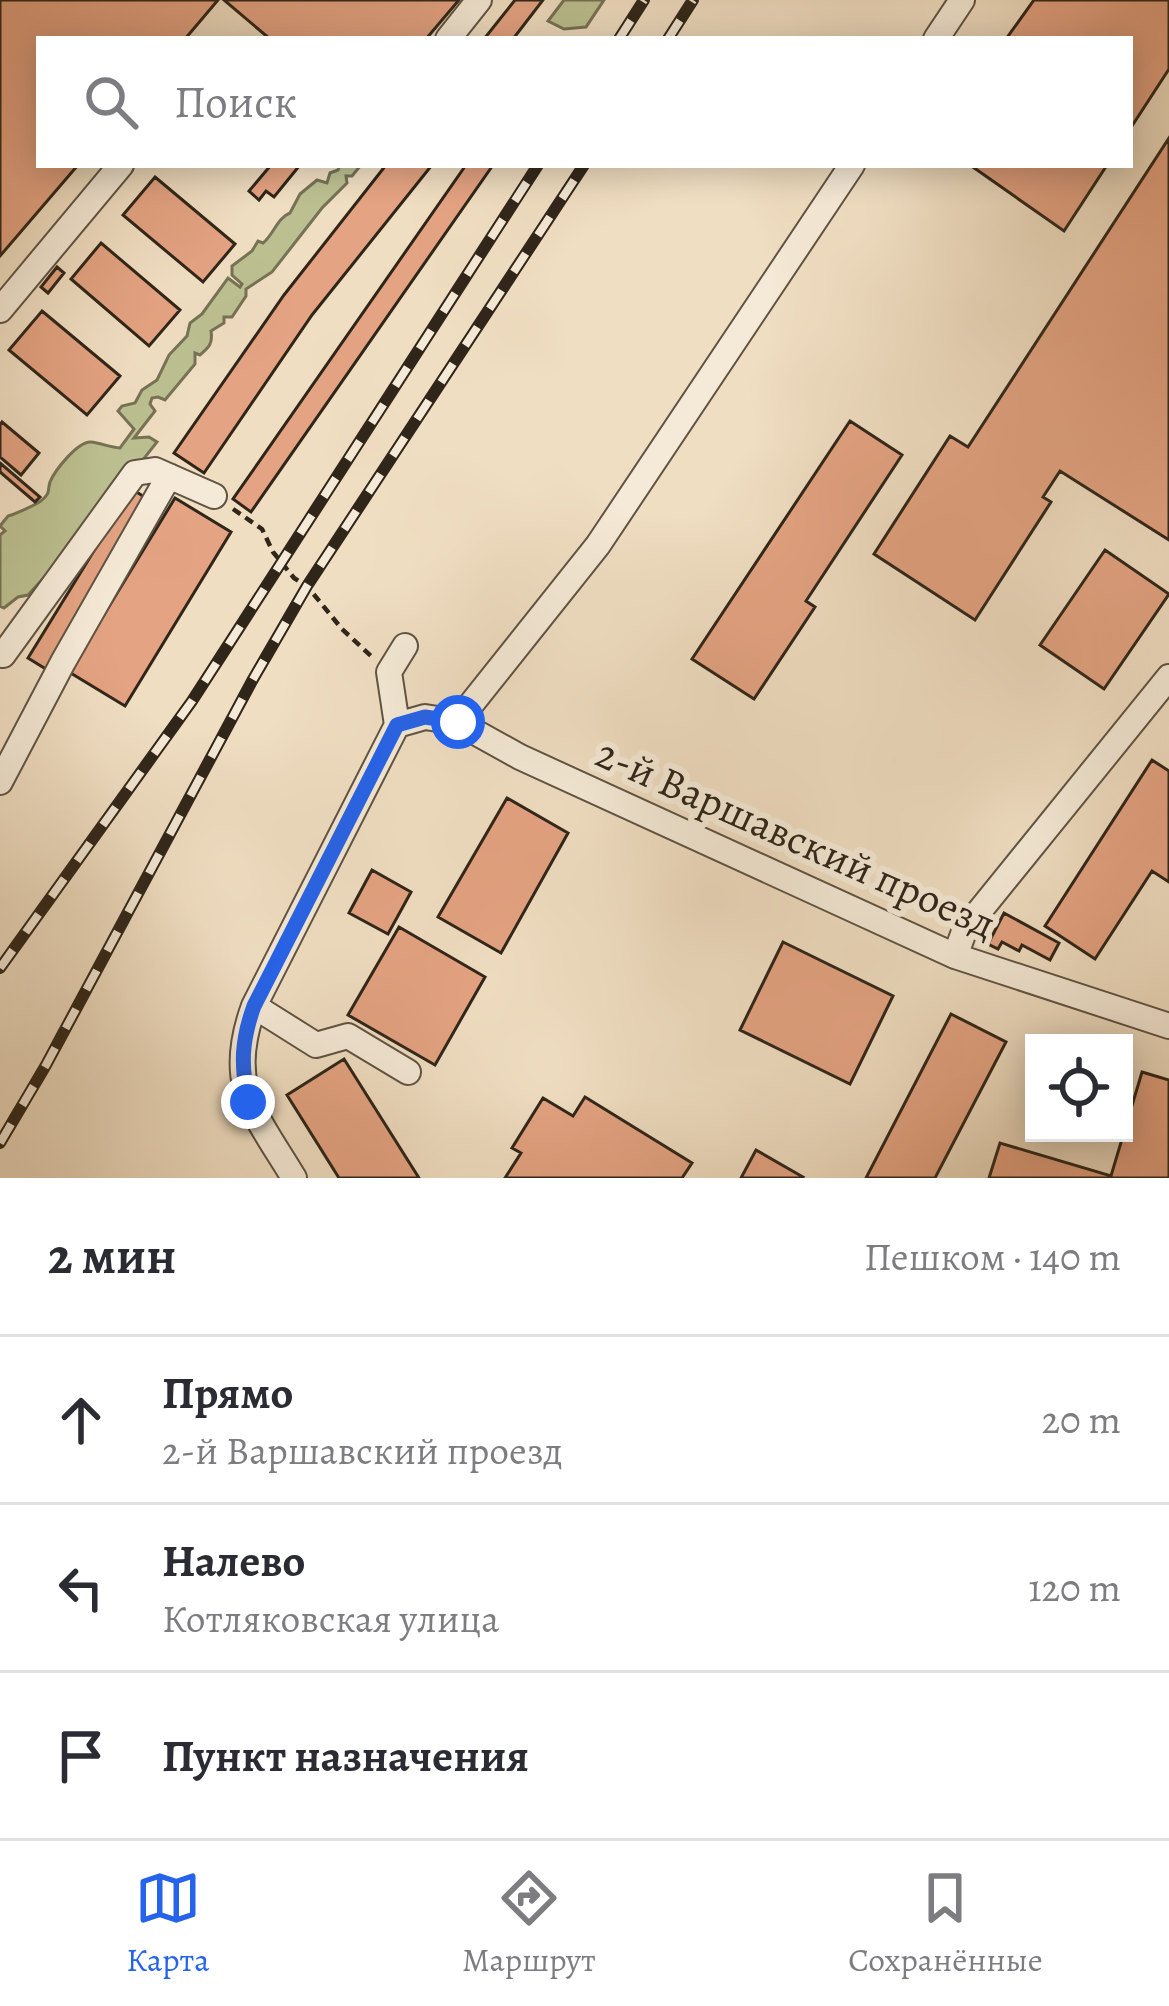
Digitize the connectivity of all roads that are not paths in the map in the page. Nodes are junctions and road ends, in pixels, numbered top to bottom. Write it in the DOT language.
graph roads {
  1 [pos="478,0"];
  2 [pos="962,0"];
  3 [pos="450,36"];
  4 [pos="938,36"];
  5 [pos="118,168"];
  6 [pos="850,168"];
  7 [pos="0,310"];
  8 [pos="156,468"];
  9 [pos="214,496"];
  10 [pos="405,646"];
  11 [pos="0,652"];
  12 [pos="1169,677"];
  13 [pos="458,722"];
  14 [pos="397,725"];
  15 [pos="0,782"];
  16 [pos="955,956"];
  17 [pos="254,1006"];
  18 [pos="1169,1027"];
  19 [pos="408,1072"];
  20 [pos="294,1178"];
  1 -- 3 [label="street"];
  2 -- 4 [label="street"];
  5 -- 7 [label="street"];
  6 -- 13 [label="street"];
  8 -- 9 [label="street"];
  8 -- 11 [label="street"];
  8 -- 15 [label="street"];
  10 -- 14 [label="street"];
  12 -- 16 [label="street"];
  13 -- 14 [label="street"];
  13 -- 16 [label="street, 2-й Варшавский проезд"];
  14 -- 17 [label="street"];
  16 -- 18 [label="street, 2-й Варшавский проезд"];
  17 -- 19 [label="street"];
  17 -- 20 [label="street"];
}
